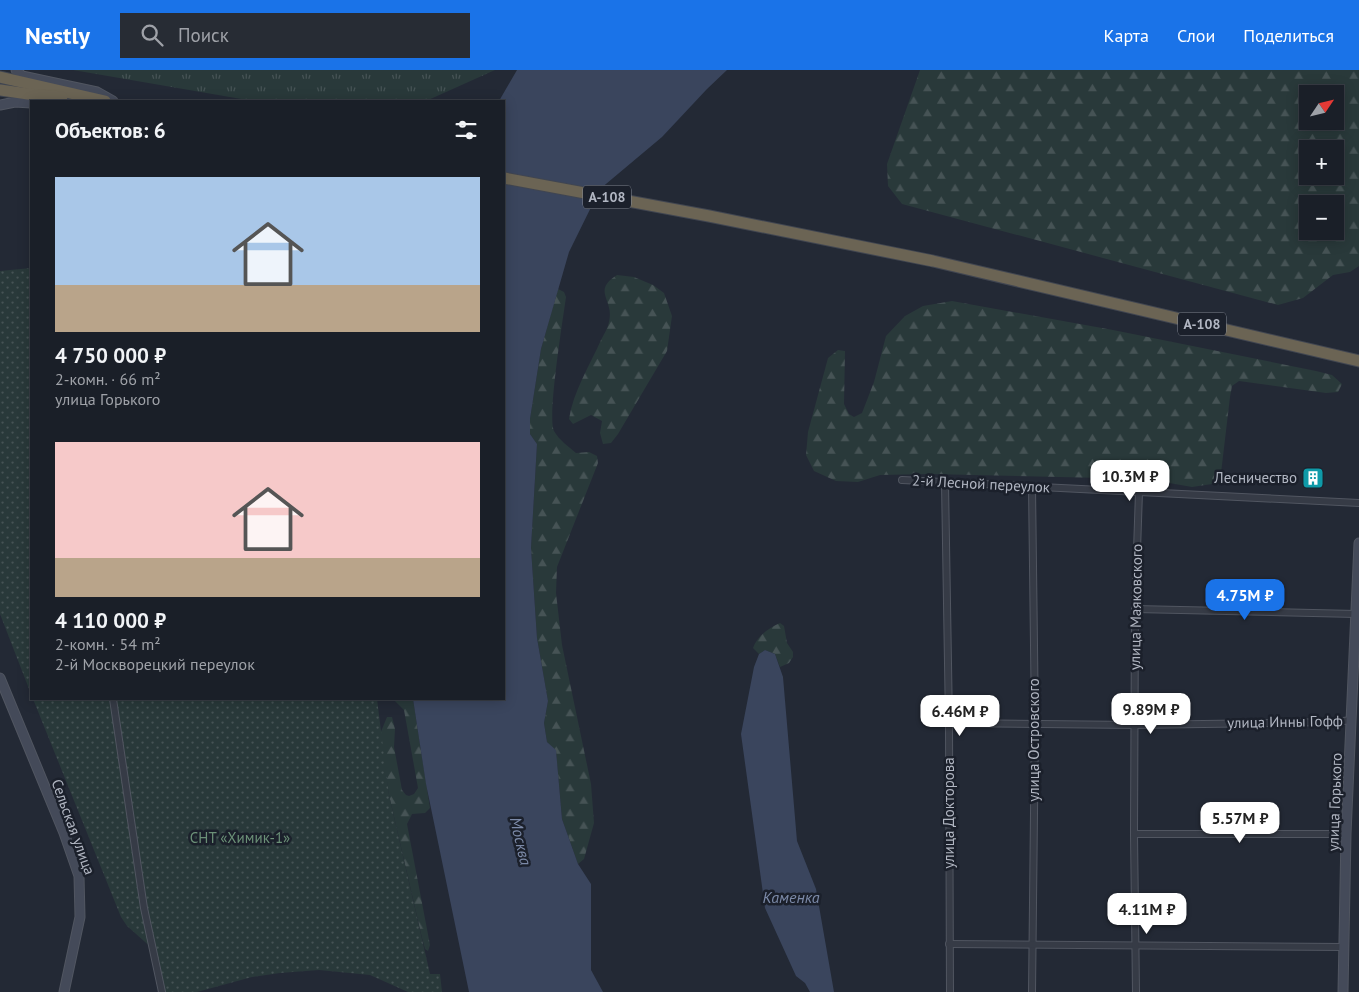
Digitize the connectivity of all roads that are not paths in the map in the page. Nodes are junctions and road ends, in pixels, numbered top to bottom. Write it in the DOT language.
graph roads {
  1 [pos="16,70"];
  2 [pos="0,77"];
  3 [pos="0,90"];
  4 [pos="100,100"];
  5 [pos="111,100"];
  6 [pos="30,103"];
  7 [pos="0,105"];
  8 [pos="505,178"];
  9 [pos="1359,361"];
  10 [pos="902,480"];
  11 [pos="945,483"];
  12 [pos="1032,487"];
  13 [pos="1139,492"];
  14 [pos="1359,503"];
  15 [pos="1359,543"];
  16 [pos="1135,609"];
  17 [pos="1356,614"];
  18 [pos="0,678"];
  19 [pos="113,700"];
  20 [pos="1352,720"];
  21 [pos="949,723"];
  22 [pos="1035,724"];
  23 [pos="1135,724"];
  24 [pos="1134,834"];
  25 [pos="1346,834"];
  26 [pos="949,944"];
  27 [pos="1032,945"];
  28 [pos="1136,946"];
  29 [pos="1344,947"];
  30 [pos="64,992"];
  31 [pos="162,992"];
  32 [pos="950,992"];
  33 [pos="1032,992"];
  34 [pos="1136,992"];
  35 [pos="1343,992"];
  1 -- 5 [label="street"];
  2 -- 4 [label="highway"];
  3 -- 4 [label="highway"];
  6 -- 7 [label="street"];
  8 -- 9 [label="highway, А-108"];
  10 -- 11 [label="street, 2-й Лесной переулок"];
  11 -- 12 [label="street, 2-й Лесной переулок"];
  11 -- 21 [label="street, улица Докторова"];
  12 -- 13 [label="street, 2-й Лесной переулок"];
  12 -- 22 [label="street, улица Островского"];
  13 -- 14 [label="street, 2-й Лесной переулок"];
  13 -- 16 [label="street, улица Маяковского"];
  15 -- 17 [label="street, улица Горького"];
  16 -- 17 [label="street"];
  16 -- 23 [label="street, улица Маяковского"];
  17 -- 20 [label="street, улица Горького"];
  18 -- 30 [label="street, Сельская улица"];
  19 -- 31 [label="street"];
  20 -- 23 [label="street, улица Инны Гофф"];
  20 -- 25 [label="street, улица Горького"];
  21 -- 22 [label="street, улица Инны Гофф"];
  21 -- 26 [label="street, улица Докторова"];
  22 -- 23 [label="street, улица Инны Гофф"];
  22 -- 27 [label="street, улица Островского"];
  23 -- 24 [label="street, улица Маяковского"];
  24 -- 25 [label="street"];
  24 -- 28 [label="street, улица Маяковского"];
  25 -- 29 [label="street, улица Горького"];
  26 -- 27 [label="street"];
  26 -- 32 [label="street, улица Докторова"];
  27 -- 28 [label="street"];
  27 -- 33 [label="street, улица Островского"];
  28 -- 29 [label="street"];
  28 -- 34 [label="street, улица Маяковского"];
  29 -- 35 [label="street, улица Горького"];
}
